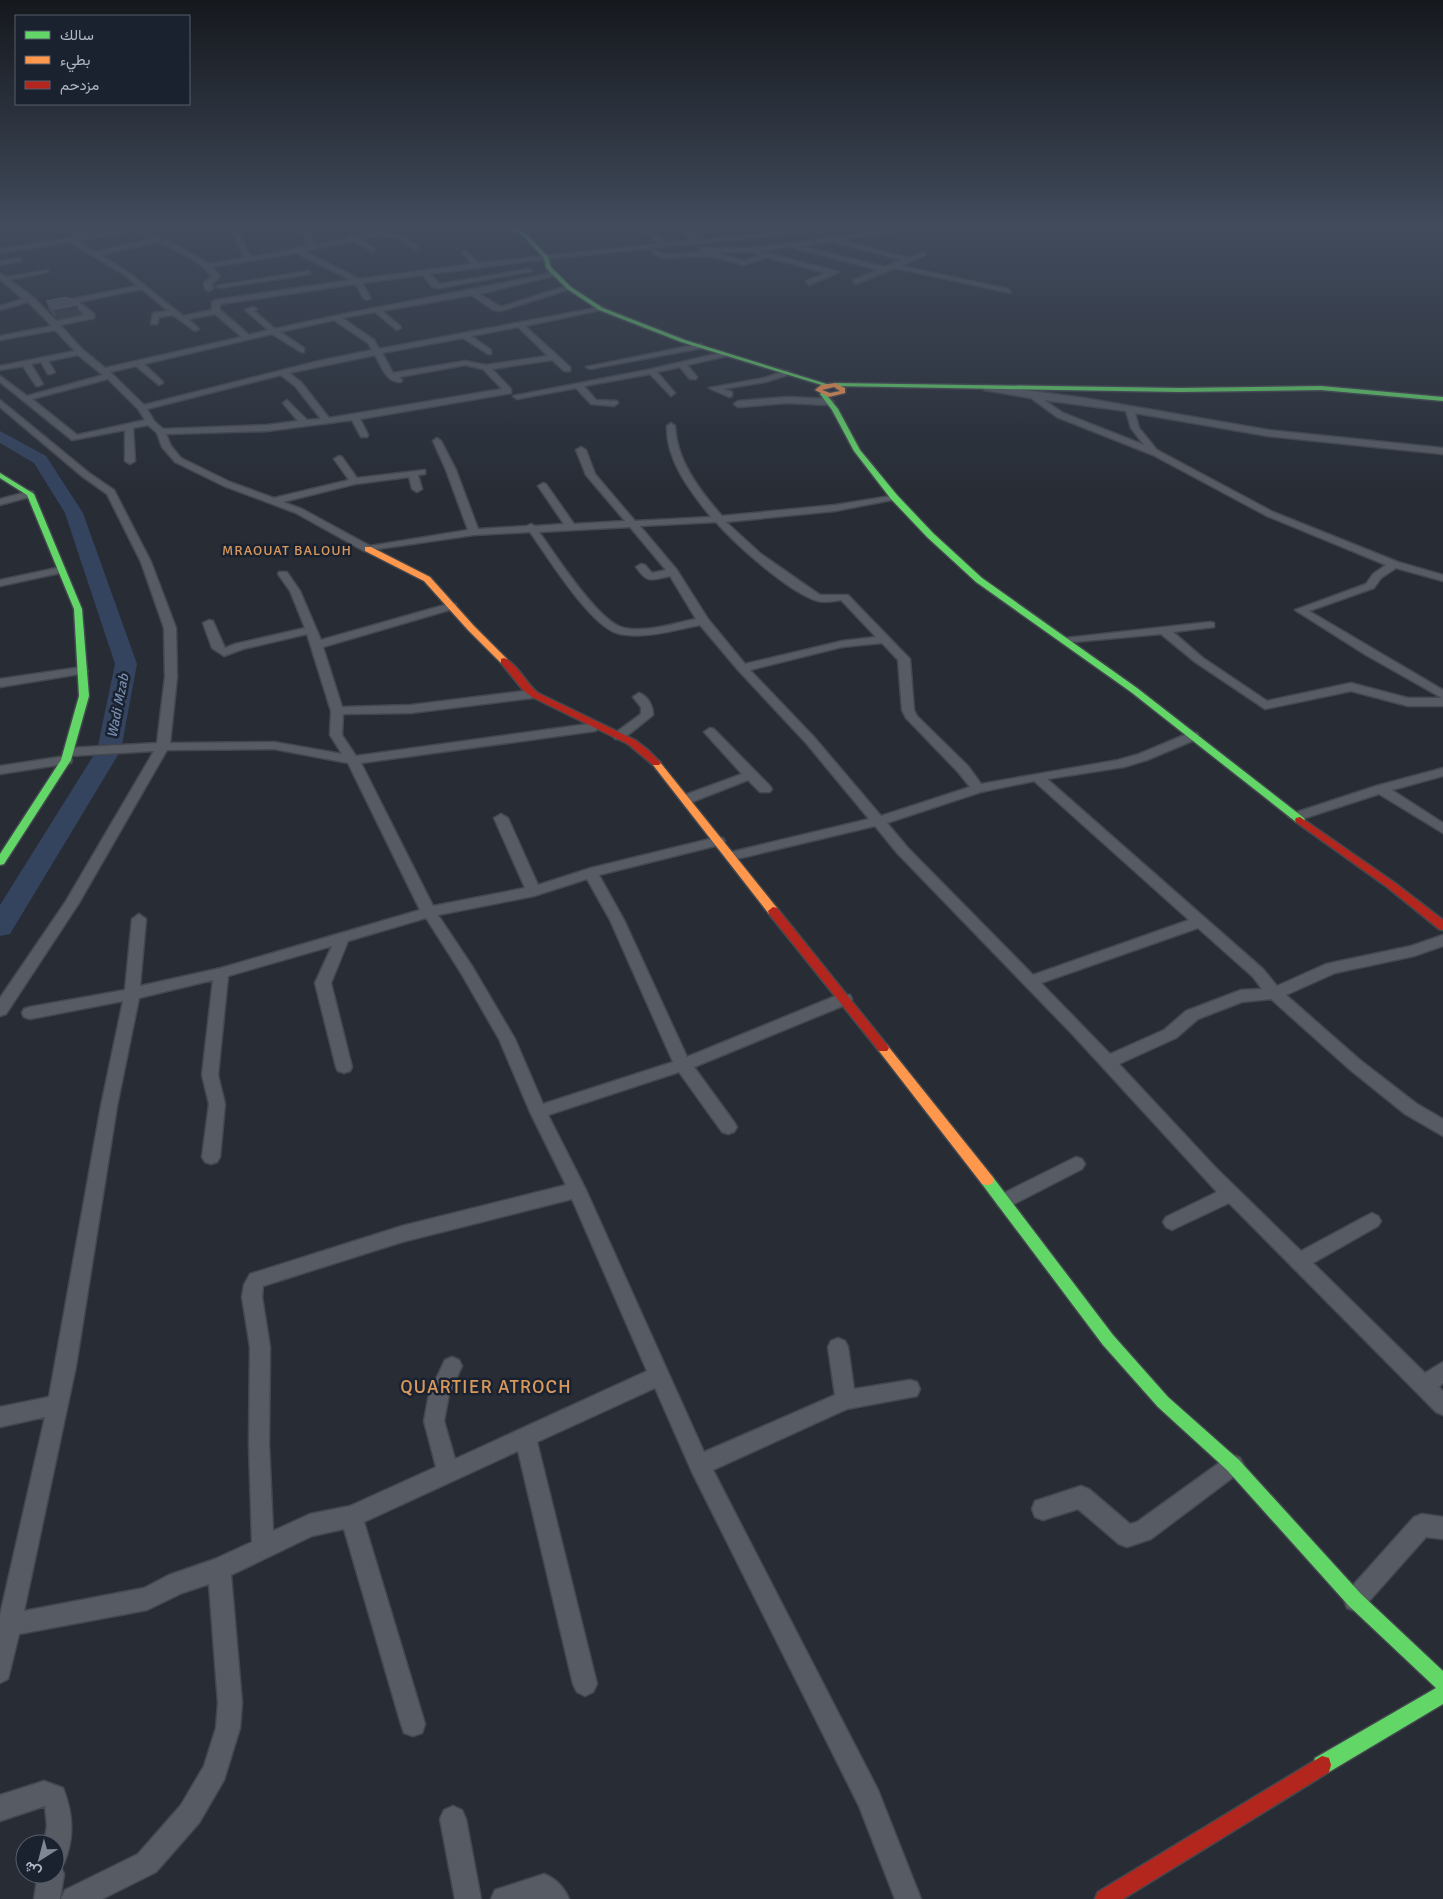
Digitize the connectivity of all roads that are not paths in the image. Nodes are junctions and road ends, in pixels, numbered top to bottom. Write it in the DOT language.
graph roads {
  1 [pos="46,315"];
  2 [pos="89,315"];
  3 [pos="159,315"];
  4 [pos="179,315"];
  5 [pos="199,315"];
  6 [pos="219,315"];
  7 [pos="253,315"];
  8 [pos="349,315"];
  9 [pos="382,315"];
  10 [pos="573,315"];
  11 [pos="615,315"];
  12 [pos="335,317"];
  13 [pos="183,318"];
  14 [pos="154,322"];
  15 [pos="55,325"];
  16 [pos="520,325"];
  17 [pos="398,328"];
  18 [pos="195,329"];
  19 [pos="274,332"];
  20 [pos="465,336"];
  21 [pos="209,337"];
  22 [pos="0,338"];
  23 [pos="248,338"];
  24 [pos="683,341"];
  25 [pos="186,344"];
  26 [pos="699,346"];
  27 [pos="301,350"];
  28 [pos="379,351"];
  29 [pos="80,352"];
  30 [pos="488,352"];
  31 [pos="724,354"];
  32 [pos="555,357"];
  33 [pos="43,358"];
  34 [pos="25,362"];
  35 [pos="139,364"];
  36 [pos="682,364"];
  37 [pos="486,367"];
  38 [pos="0,368"];
  39 [pos="566,369"];
  40 [pos="652,371"];
  41 [pos="51,372"];
  42 [pos="282,372"];
  43 [pos="108,374"];
  44 [pos="787,374"];
  45 [pos="391,376"];
  46 [pos="693,376"];
  47 [pos="0,378"];
  48 [pos="118,383"];
  49 [pos="159,383"];
  50 [pos="39,384"];
  51 [pos="402,384"];
  52 [pos="578,385"];
  53 [pos="987,388"];
  54 [pos="508,391"];
  55 [pos="671,393"];
  56 [pos="730,394"];
  57 [pos="517,396"];
  58 [pos="831,396"];
  59 [pos="1034,396"];
  60 [pos="62,397"];
  61 [pos="1443,399"];
  62 [pos="26,400"];
  63 [pos="0,403"];
  64 [pos="287,403"];
  65 [pos="614,403"];
  66 [pos="738,404"];
  67 [pos="526,407"];
  68 [pos="142,408"];
  69 [pos="1130,409"];
  70 [pos="355,417"];
  71 [pos="326,421"];
  72 [pos="150,422"];
  73 [pos="305,424"];
  74 [pos="129,426"];
  75 [pos="671,426"];
  76 [pos="161,432"];
  77 [pos="364,435"];
  78 [pos="437,441"];
  79 [pos="581,450"];
  80 [pos="1443,451"];
  81 [pos="1156,453"];
  82 [pos="339,459"];
  83 [pos="130,461"];
  84 [pos="0,475"];
  85 [pos="355,481"];
  86 [pos="543,486"];
  87 [pos="417,489"];
  88 [pos="30,494"];
  89 [pos="894,497"];
  90 [pos="274,501"];
  91 [pos="0,502"];
  92 [pos="720,520"];
  93 [pos="632,524"];
  94 [pos="531,527"];
  95 [pos="572,528"];
  96 [pos="474,532"];
  97 [pos="368,549"];
  98 [pos="1394,564"];
  99 [pos="641,567"];
  100 [pos="1443,567"];
  101 [pos="61,570"];
  102 [pos="673,572"];
  103 [pos="1426,573"];
  104 [pos="283,574"];
  105 [pos="1443,578"];
  106 [pos="0,584"];
  107 [pos="452,606"];
  108 [pos="703,621"];
  109 [pos="209,623"];
  110 [pos="1210,625"];
  111 [pos="1162,629"];
  112 [pos="311,630"];
  113 [pos="884,639"];
  114 [pos="1066,641"];
  115 [pos="317,645"];
  116 [pos="742,668"];
  117 [pos="82,671"];
  118 [pos="0,683"];
  119 [pos="534,694"];
  120 [pos="1443,695"];
  121 [pos="639,697"];
  122 [pos="1443,702"];
  123 [pos="337,711"];
  124 [pos="595,727"];
  125 [pos="710,732"];
  126 [pos="619,736"];
  127 [pos="1193,736"];
  128 [pos="163,746"];
  129 [pos="67,756"];
  130 [pos="352,760"];
  131 [pos="0,770"];
  132 [pos="1443,772"];
  133 [pos="750,775"];
  134 [pos="1037,776"];
  135 [pos="764,789"];
  136 [pos="978,789"];
  137 [pos="1381,789"];
  138 [pos="687,799"];
  139 [pos="1296,817"];
  140 [pos="501,818"];
  141 [pos="879,820"];
  142 [pos="1443,829"];
  143 [pos="718,841"];
  144 [pos="732,856"];
  145 [pos="0,862"];
  146 [pos="591,872"];
  147 [pos="534,891"];
  148 [pos="429,912"];
  149 [pos="139,919"];
  150 [pos="1200,922"];
  151 [pos="1443,926"];
  152 [pos="340,939"];
  153 [pos="1443,940"];
  154 [pos="221,973"];
  155 [pos="1031,981"];
  156 [pos="1274,993"];
  157 [pos="132,994"];
  158 [pos="844,998"];
  159 [pos="0,1010"];
  160 [pos="30,1013"];
  161 [pos="1106,1062"];
  162 [pos="683,1065"];
  163 [pos="344,1067"];
  164 [pos="538,1112"];
  165 [pos="728,1127"];
  166 [pos="1443,1130"];
  167 [pos="211,1157"];
  168 [pos="1076,1164"];
  169 [pos="577,1190"];
  170 [pos="1232,1193"];
  171 [pos="1004,1201"];
  172 [pos="1372,1221"];
  173 [pos="1172,1222"];
  174 [pos="1300,1262"];
  175 [pos="838,1347"];
  176 [pos="452,1366"];
  177 [pos="1443,1371"];
  178 [pos="659,1376"];
  179 [pos="1425,1386"];
  180 [pos="910,1389"];
  181 [pos="846,1400"];
  182 [pos="56,1405"];
  183 [pos="1443,1405"];
  184 [pos="0,1416"];
  185 [pos="525,1438"];
  186 [pos="699,1465"];
  187 [pos="1233,1465"];
  188 [pos="448,1473"];
  189 [pos="1043,1509"];
  190 [pos="350,1517"];
  191 [pos="1443,1528"];
  192 [pos="263,1546"];
  193 [pos="219,1569"];
  194 [pos="1355,1600"];
  195 [pos="5,1625"];
  196 [pos="0,1671"];
  197 [pos="1443,1683"];
  198 [pos="585,1684"];
  199 [pos="1443,1694"];
  200 [pos="413,1724"];
  201 [pos="0,1808"];
  202 [pos="453,1819"];
  203 [pos="59,1834"];
  204 [pos="49,1884"];
  205 [pos="47,1899"];
  206 [pos="74,1899"];
  207 [pos="468,1899"];
  208 [pos="504,1899"];
  209 [pos="556,1899"];
  210 [pos="908,1899"];
  211 [pos="1105,1899"];
  1 -- 15 [label="street"];
  2 -- 15 [label="street"];
  3 -- 14 [label="street"];
  4 -- 13 [label="street"];
  5 -- 13 [label="street"];
  6 -- 23 [label="street"];
  7 -- 19 [label="street"];
  8 -- 12 [label="street"];
  9 -- 17 [label="street"];
  10 -- 16 [label="street"];
  11 -- 24 [label="street"];
  12 -- 19 [label="street"];
  12 -- 28 [label="street"];
  13 -- 18 [label="street"];
  15 -- 22 [label="street"];
  15 -- 29 [label="street"];
  16 -- 20 [label="street"];
  16 -- 32 [label="street"];
  19 -- 23 [label="street"];
  19 -- 27 [label="street"];
  20 -- 28 [label="street"];
  20 -- 30 [label="street"];
  21 -- 25 [label="street"];
  23 -- 35 [label="street"];
  24 -- 26 [label="street"];
  24 -- 26 [label="street"];
  26 -- 31 [label="street"];
  28 -- 42 [label="street"];
  28 -- 45 [label="street"];
  29 -- 33 [label="street"];
  29 -- 43 [label="street"];
  31 -- 36 [label="street"];
  31 -- 44 [label="street"];
  32 -- 37 [label="street"];
  32 -- 39 [label="street"];
  33 -- 34 [label="street"];
  33 -- 41 [label="street"];
  34 -- 38 [label="street"];
  34 -- 50 [label="street"];
  35 -- 43 [label="street"];
  35 -- 49 [label="street"];
  36 -- 40 [label="street"];
  36 -- 46 [label="street"];
  37 -- 45 [label="street"];
  37 -- 54 [label="street"];
  40 -- 52 [label="street"];
  40 -- 55 [label="street"];
  42 -- 68 [label="street"];
  42 -- 71 [label="street"];
  43 -- 48 [label="street"];
  43 -- 62 [label="street"];
  44 -- 56 [label="street"];
  44 -- 58 [label="street"];
  45 -- 51 [label="street"];
  47 -- 62 [label="street"];
  48 -- 60 [label="street"];
  48 -- 68 [label="street"];
  52 -- 57 [label="street"];
  52 -- 65 [label="street"];
  53 -- 58 [label="street"];
  53 -- 59 [label="street"];
  53 -- 61 [label="street"];
  54 -- 57 [label="street"];
  54 -- 70 [label="street"];
  57 -- 67 [label="street"];
  58 -- 66 [label="street"];
  58 -- 89 [label="street"];
  59 -- 69 [label="street"];
  59 -- 81 [label="street"];
  62 -- 63 [label="street"];
  62 -- 74 [label="street"];
  63 -- 128 [label="street"];
  64 -- 73 [label="street"];
  68 -- 72 [label="street"];
  69 -- 80 [label="street"];
  69 -- 81 [label="street"];
  70 -- 71 [label="street"];
  70 -- 77 [label="street"];
  71 -- 73 [label="street"];
  72 -- 74 [label="street"];
  72 -- 76 [label="street"];
  73 -- 76 [label="street"];
  74 -- 83 [label="street"];
  75 -- 92 [label="street"];
  76 -- 90 [label="street"];
  78 -- 96 [label="street"];
  79 -- 93 [label="street"];
  81 -- 98 [label="street"];
  82 -- 85 [label="street"];
  84 -- 88 [label="street"];
  85 -- 87 [label="street"];
  85 -- 90 [label="street"];
  86 -- 95 [label="street"];
  88 -- 91 [label="street"];
  88 -- 101 [label="street"];
  89 -- 92 [label="street"];
  89 -- 114 [label="street"];
  90 -- 97 [label="street"];
  92 -- 93 [label="street"];
  92 -- 113 [label="street"];
  93 -- 95 [label="street"];
  93 -- 102 [label="street"];
  94 -- 95 [label="street"];
  94 -- 96 [label="street"];
  94 -- 108 [label="street"];
  96 -- 97 [label="street"];
  97 -- 107 [label="street"];
  98 -- 103 [label="street"];
  98 -- 120 [label="street"];
  99 -- 102 [label="street"];
  100 -- 103 [label="street"];
  101 -- 106 [label="street"];
  101 -- 117 [label="street"];
  102 -- 108 [label="street"];
  103 -- 105 [label="street"];
  104 -- 112 [label="street"];
  107 -- 115 [label="street"];
  107 -- 119 [label="street"];
  108 -- 116 [label="street"];
  109 -- 112 [label="street"];
  110 -- 111 [label="street"];
  111 -- 114 [label="street"];
  111 -- 122 [label="street"];
  112 -- 115 [label="street"];
  113 -- 116 [label="street"];
  113 -- 136 [label="street"];
  114 -- 127 [label="street"];
  115 -- 123 [label="street"];
  116 -- 141 [label="street"];
  117 -- 118 [label="street"];
  117 -- 129 [label="street"];
  119 -- 123 [label="street"];
  119 -- 124 [label="street"];
  121 -- 126 [label="street"];
  123 -- 130 [label="street"];
  124 -- 126 [label="street"];
  124 -- 130 [label="street"];
  125 -- 133 [label="street"];
  126 -- 138 [label="street"];
  127 -- 134 [label="street"];
  127 -- 139 [label="street"];
  128 -- 129 [label="street"];
  128 -- 130 [label="street"];
  128 -- 159 [label="street"];
  129 -- 131 [label="street"];
  129 -- 145 [label="street"];
  130 -- 148 [label="street"];
  132 -- 137 [label="street"];
  133 -- 135 [label="street"];
  133 -- 138 [label="street"];
  134 -- 136 [label="street"];
  134 -- 150 [label="street"];
  136 -- 141 [label="street"];
  137 -- 139 [label="street"];
  137 -- 142 [label="street"];
  138 -- 143 [label="street"];
  139 -- 151 [label="street"];
  140 -- 147 [label="street"];
  141 -- 144 [label="street"];
  141 -- 155 [label="street"];
  143 -- 144 [label="street"];
  143 -- 146 [label="street"];
  144 -- 158 [label="street"];
  146 -- 147 [label="street"];
  146 -- 162 [label="street"];
  147 -- 148 [label="street"];
  148 -- 152 [label="street"];
  148 -- 164 [label="street"];
  149 -- 157 [label="street"];
  150 -- 155 [label="street"];
  150 -- 156 [label="street"];
  152 -- 154 [label="street"];
  152 -- 163 [label="street"];
  153 -- 156 [label="street"];
  154 -- 157 [label="street"];
  154 -- 167 [label="street"];
  155 -- 161 [label="street"];
  156 -- 161 [label="street"];
  156 -- 166 [label="street"];
  157 -- 160 [label="street"];
  157 -- 182 [label="street"];
  158 -- 162 [label="street"];
  158 -- 171 [label="street"];
  161 -- 170 [label="street"];
  162 -- 164 [label="street"];
  162 -- 165 [label="street"];
  164 -- 169 [label="street"];
  168 -- 171 [label="street"];
  169 -- 178 [label="street"];
  169 -- 192 [label="street"];
  170 -- 173 [label="street"];
  170 -- 174 [label="street"];
  171 -- 187 [label="street"];
  172 -- 174 [label="street"];
  174 -- 179 [label="street"];
  175 -- 181 [label="street"];
  176 -- 188 [label="street"];
  177 -- 179 [label="street"];
  178 -- 185 [label="street"];
  178 -- 186 [label="street"];
  179 -- 183 [label="street"];
  180 -- 181 [label="street"];
  181 -- 186 [label="street"];
  182 -- 184 [label="street"];
  182 -- 195 [label="street"];
  185 -- 188 [label="street"];
  185 -- 198 [label="street"];
  186 -- 210 [label="street"];
  187 -- 189 [label="street"];
  187 -- 194 [label="street"];
  188 -- 190 [label="street"];
  190 -- 192 [label="street"];
  190 -- 200 [label="street"];
  191 -- 194 [label="street"];
  192 -- 193 [label="street"];
  193 -- 195 [label="street"];
  193 -- 206 [label="street"];
  194 -- 197 [label="street"];
  195 -- 196 [label="street"];
  199 -- 211 [label="street"];
  201 -- 203 [label="street"];
  202 -- 207 [label="street"];
  204 -- 205 [label="street"];
  208 -- 209 [label="street"];
}
